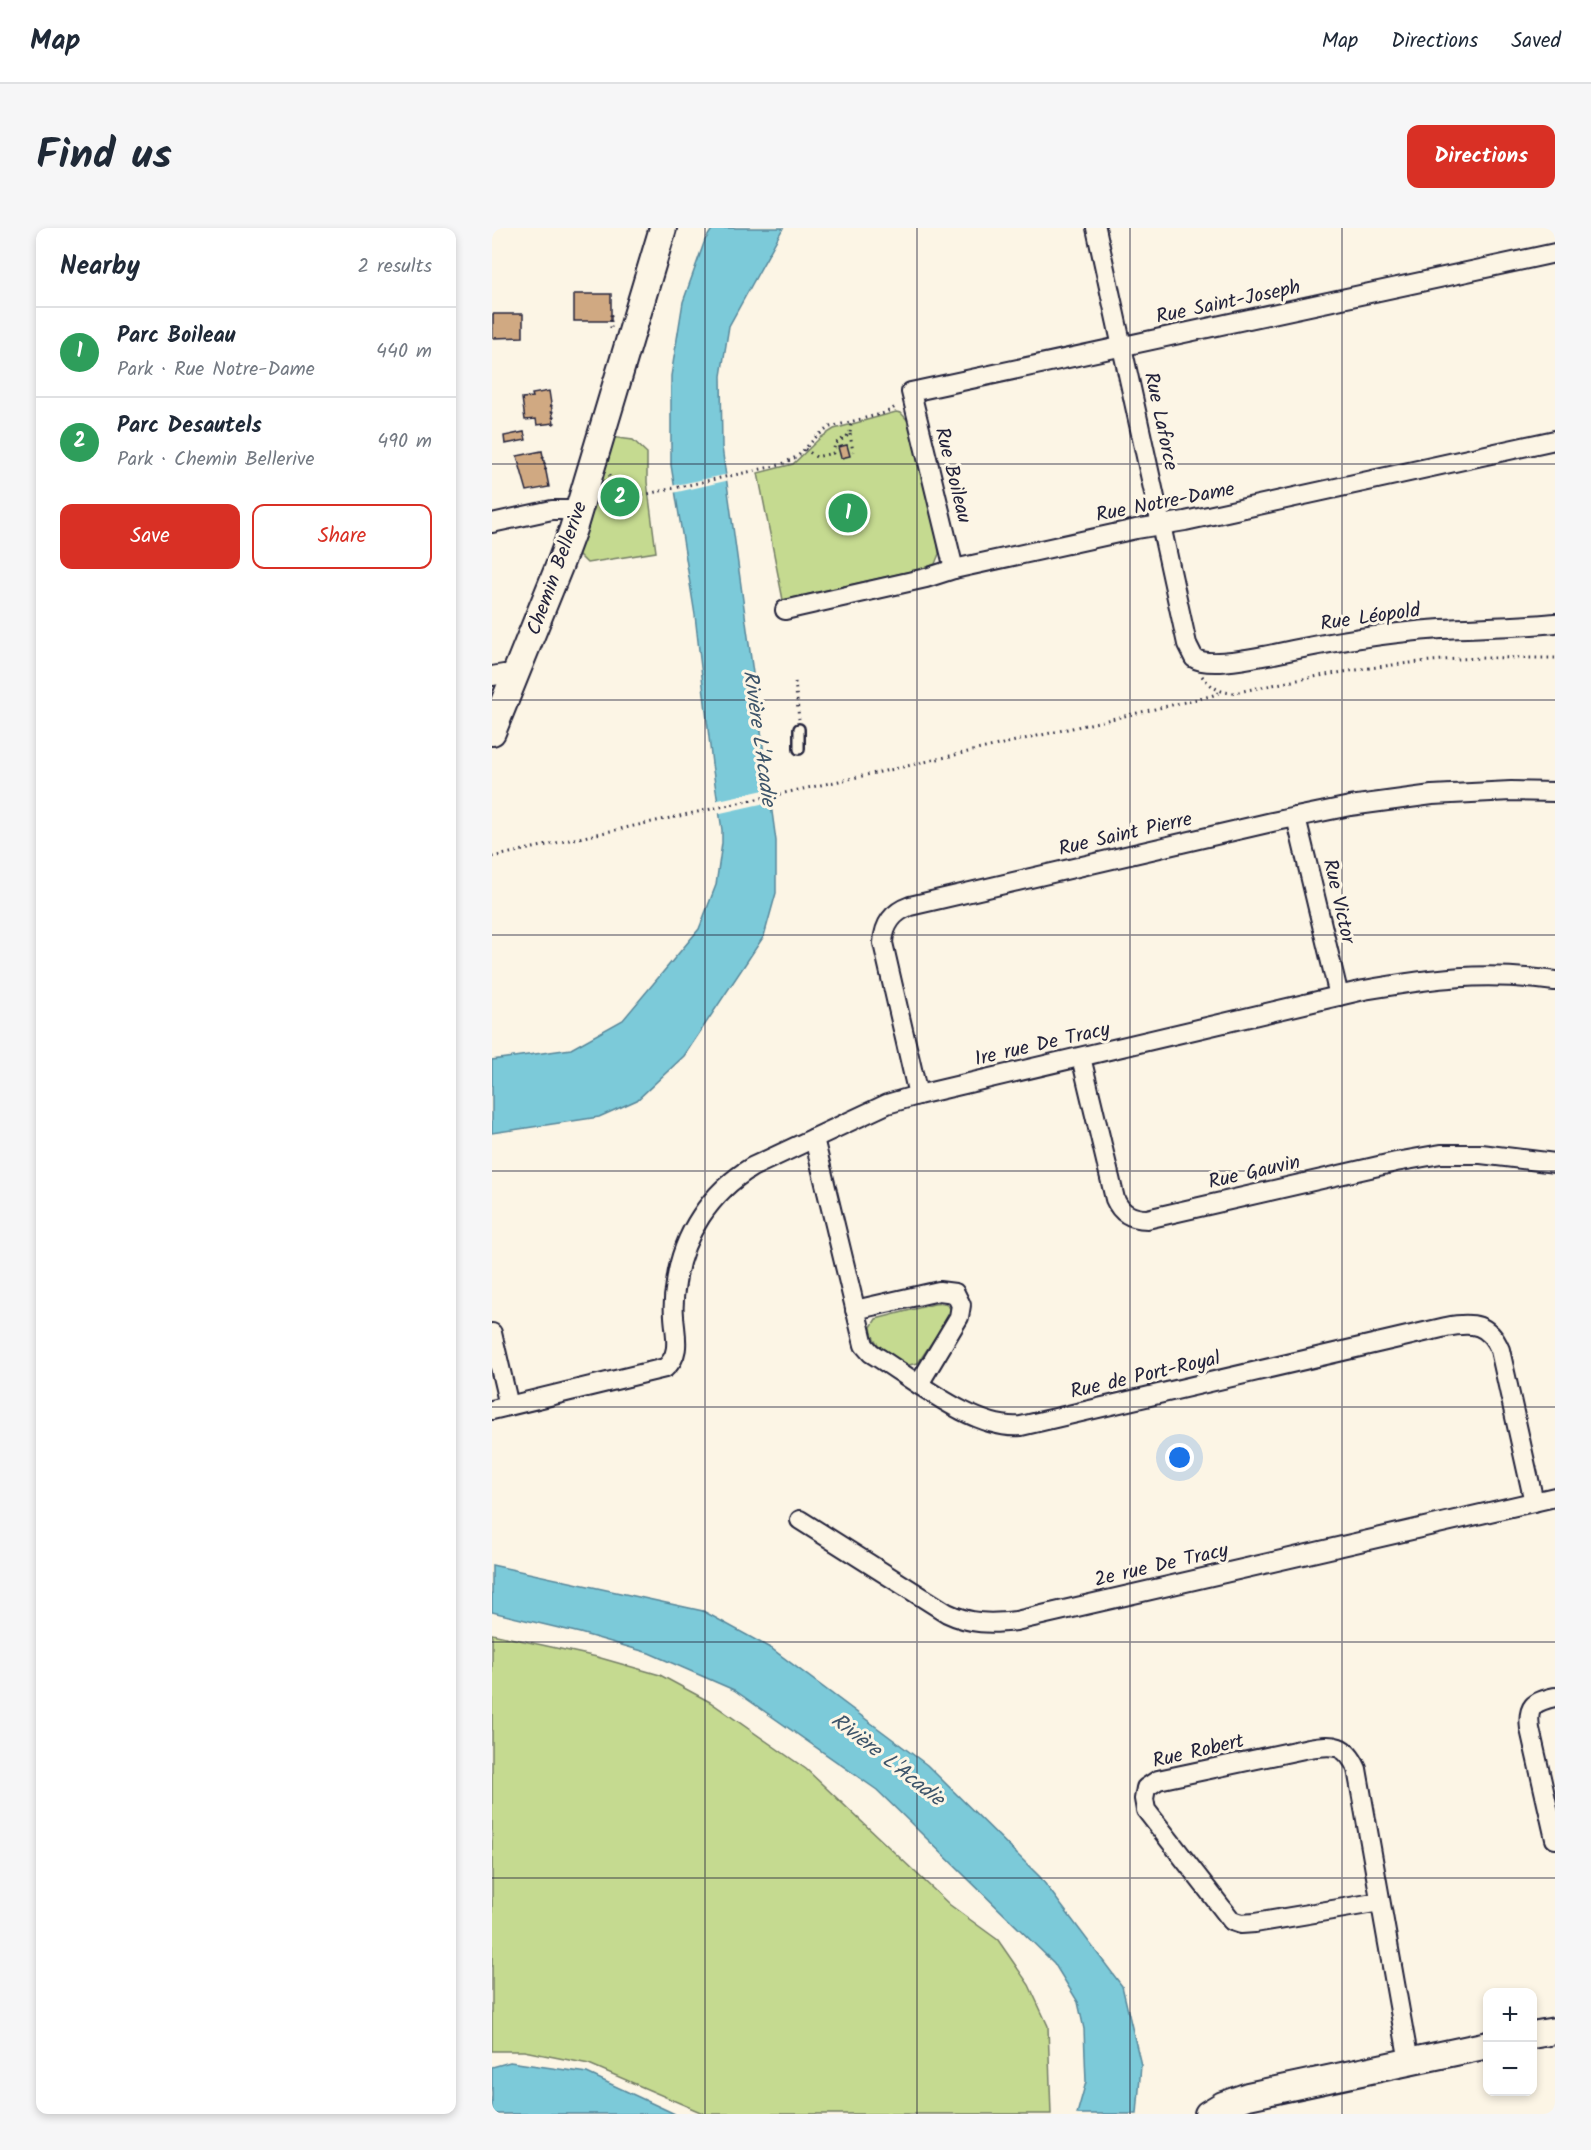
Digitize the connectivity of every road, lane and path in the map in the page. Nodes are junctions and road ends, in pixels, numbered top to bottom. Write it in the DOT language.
graph roads {
  1 [pos="663,228"];
  2 [pos="1096,228"];
  3 [pos="1555,253"];
  4 [pos="611,310"];
  5 [pos="611,328"];
  6 [pos="1122,346"];
  7 [pos="911,392"];
  8 [pos="551,405"];
  9 [pos="894,409"];
  10 [pos="851,422"];
  11 [pos="557,427"];
  12 [pos="850,434"];
  13 [pos="1555,440"];
  14 [pos="805,449"];
  15 [pos="853,452"];
  16 [pos="543,457"];
  17 [pos="546,472"];
  18 [pos="607,474"];
  19 [pos="619,500"];
  20 [pos="594,501"];
  21 [pos="492,523"];
  22 [pos="1162,525"];
  23 [pos="954,569"];
  24 [pos="785,610"];
  25 [pos="1555,622"];
  26 [pos="1555,658"];
  27 [pos="1198,667"];
  28 [pos="504,676"];
  29 [pos="795,682"];
  30 [pos="1221,692"];
  31 [pos="799,729"];
  32 [pos="492,732"];
  33 [pos="799,749"];
  34 [pos="1555,792"];
  35 [pos="1296,817"];
  36 [pos="492,857"];
  37 [pos="1555,981"];
  38 [pos="1339,996"];
  39 [pos="1082,1057"];
  40 [pos="918,1095"];
  41 [pos="814,1138"];
  42 [pos="1555,1163"];
  43 [pos="855,1310"];
  44 [pos="492,1333"];
  45 [pos="920,1384"];
  46 [pos="500,1408"];
  47 [pos="1555,1497"];
  48 [pos="1534,1502"];
  49 [pos="800,1520"];
  50 [pos="1555,1697"];
  51 [pos="1555,1839"];
  52 [pos="1380,1902"];
  53 [pos="1555,2031"];
  54 [pos="1537,2035"];
  55 [pos="1483,2046"];
  56 [pos="1409,2062"];
  57 [pos="1208,2114"];
  1 -- 20 [label="street, Chemin Bellerive"];
  2 -- 6 [label="street, Rue Laforce"];
  3 -- 6 [label="street, Rue Saint-Joseph"];
  4 -- 5 [label="path"];
  6 -- 7 [label="street, Rue Saint-Joseph"];
  6 -- 22 [label="street, Rue Laforce"];
  7 -- 23 [label="street, Rue Boileau"];
  8 -- 11 [label="path"];
  9 -- 10 [label="path"];
  10 -- 12 [label="path"];
  10 -- 14 [label="path"];
  12 -- 14 [label="path"];
  12 -- 15 [label="path"];
  13 -- 22 [label="street, Rue Notre-Dame"];
  14 -- 19 [label="path"];
  16 -- 17 [label="path"];
  18 -- 19 [label="path"];
  19 -- 20 [label="path"];
  20 -- 21 [label="street"];
  20 -- 28 [label="street, Chemin Bellerive"];
  22 -- 23 [label="street, Rue Notre-Dame"];
  22 -- 27 [label="street, Rue Laforce"];
  23 -- 24 [label="street, Rue Notre-Dame"];
  25 -- 27 [label="street, Rue Léopold"];
  26 -- 30 [label="path"];
  27 -- 30 [label="path"];
  28 -- 32 [label="street, Chemin Bellerive"];
  29 -- 31 [label="path"];
  30 -- 36 [label="path"];
  31 -- 33 [label="lane"];
  34 -- 35 [label="street, Rue Saint Pierre"];
  35 -- 38 [label="street, Rue Victor"];
  35 -- 40 [label="street, Rue Saint Pierre"];
  37 -- 38 [label="street, 1re rue De Tracy"];
  38 -- 39 [label="street, 1re rue De Tracy"];
  39 -- 40 [label="street, 1re rue De Tracy"];
  39 -- 42 [label="street, Rue Gauvin"];
  40 -- 41 [label="street, 1re rue De Tracy"];
  41 -- 43 [label="street, Rue de Port-Royal"];
  41 -- 46 [label="street, 1re rue De Tracy"];
  43 -- 45 [label="street, Rue de Port-Royal"];
  43 -- 45 [label="street"];
  44 -- 46 [label="street"];
  45 -- 48 [label="street, Rue de Port-Royal"];
  47 -- 48 [label="street, 2e rue De Tracy"];
  48 -- 49 [label="street, 2e rue De Tracy"];
  50 -- 51 [label="street"];
  52 -- 52 [label="street, Rue Robert"];
  52 -- 56 [label="street, Rue Robert"];
  53 -- 54 [label="street"];
  55 -- 56 [label="street"];
  56 -- 57 [label="street"];
}
